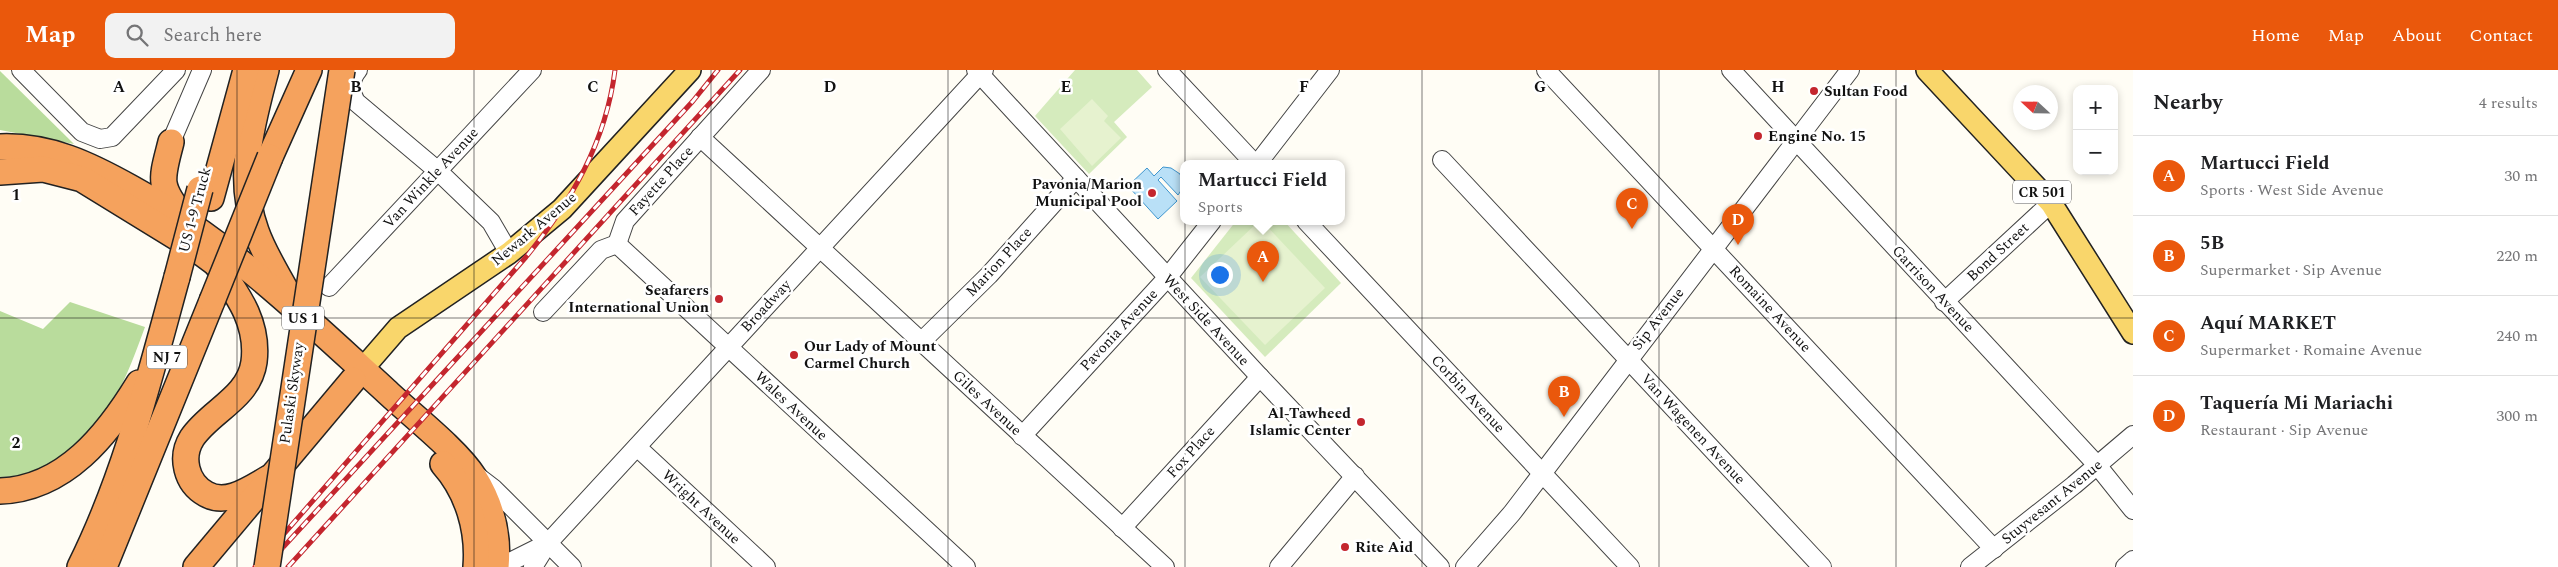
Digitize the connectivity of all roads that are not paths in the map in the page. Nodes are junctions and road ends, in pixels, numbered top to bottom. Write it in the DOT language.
graph roads {
  1 [pos="21,70"];
  2 [pos="176,70"];
  3 [pos="202,70"];
  4 [pos="232,70"];
  5 [pos="246,70"];
  6 [pos="266,70"];
  7 [pos="302,70"];
  8 [pos="309,70"];
  9 [pos="532,70"];
  10 [pos="690,70"];
  11 [pos="761,70"];
  12 [pos="1167,70"];
  13 [pos="1330,70"];
  14 [pos="1546,70"];
  15 [pos="1731,70"];
  16 [pos="1850,70"];
  17 [pos="1927,70"];
  18 [pos="980,72"];
  19 [pos="351,75"];
  20 [pos="292,104"];
  21 [pos="700,137"];
  22 [pos="1796,139"];
  23 [pos="171,142"];
  24 [pos="0,147"];
  25 [pos="1251,160"];
  26 [pos="1260,160"];
  27 [pos="1442,160"];
  28 [pos="438,171"];
  29 [pos="0,172"];
  30 [pos="1076,178"];
  31 [pos="108,186"];
  32 [pos="0,190"];
  33 [pos="206,194"];
  34 [pos="2051,203"];
  35 [pos="186,221"];
  36 [pos="1209,225"];
  37 [pos="1310,225"];
  38 [pos="617,244"];
  39 [pos="819,248"];
  40 [pos="1713,248"];
  41 [pos="508,254"];
  42 [pos="215,262"];
  43 [pos="1167,278"];
  44 [pos="182,280"];
  45 [pos="330,287"];
  46 [pos="1944,302"];
  47 [pos="296,309"];
  48 [pos="543,312"];
  49 [pos="2133,333"];
  50 [pos="921,342"];
  51 [pos="728,348"];
  52 [pos="157,350"];
  53 [pos="1628,359"];
  54 [pos="357,375"];
  55 [pos="1260,377"];
  56 [pos="147,431"];
  57 [pos="2133,435"];
  58 [pos="1022,436"];
  59 [pos="637,447"];
  60 [pos="2097,466"];
  61 [pos="467,468"];
  62 [pos="1542,473"];
  63 [pos="1355,476"];
  64 [pos="269,478"];
  65 [pos="0,491"];
  66 [pos="2133,510"];
  67 [pos="1122,528"];
  68 [pos="548,543"];
  69 [pos="1994,549"];
  70 [pos="2133,560"];
  71 [pos="80,567"];
  72 [pos="95,567"];
  73 [pos="104,567"];
  74 [pos="196,567"];
  75 [pos="266,567"];
  76 [pos="280,567"];
  77 [pos="489,567"];
  78 [pos="533,567"];
  79 [pos="572,567"];
  80 [pos="766,567"];
  81 [pos="966,567"];
  82 [pos="1165,567"];
  83 [pos="1279,567"];
  84 [pos="1440,567"];
  85 [pos="1465,567"];
  86 [pos="1630,567"];
  87 [pos="1822,567"];
  88 [pos="1970,567"];
  89 [pos="2125,567"];
  1 -- 2 [label="street"];
  3 -- 23 [label="street"];
  4 -- 33 [label="highway, US 1-9 Truck"];
  5 -- 33 [label="highway, NJ 7"];
  6 -- 47 [label="highway"];
  7 -- 20 [label="highway"];
  8 -- 20 [label="highway"];
  9 -- 28 [label="street, Van Winkle Avenue"];
  10 -- 41 [label="main road, Newark Avenue"];
  11 -- 21 [label="street, Fayette Place"];
  12 -- 25 [label="street"];
  13 -- 26 [label="street"];
  14 -- 40 [label="street, Romaine Avenue"];
  15 -- 22 [label="street, Garrison Avenue"];
  16 -- 22 [label="street, Sip Avenue"];
  17 -- 34 [label="main road, CR 501"];
  18 -- 30 [label="street, West Side Avenue"];
  18 -- 39 [label="street, Broadway"];
  19 -- 28 [label="street"];
  19 -- 75 [label="highway, Pulaski Skyway / US 1, bridge"];
  19 -- 76 [label="highway, Pulaski Skyway / US 1"];
  20 -- 56 [label="highway, bridge"];
  21 -- 38 [label="street, Fayette Place"];
  21 -- 39 [label="street, Giles Avenue"];
  22 -- 40 [label="street, Sip Avenue"];
  22 -- 46 [label="street, Garrison Avenue"];
  23 -- 31 [label="highway"];
  23 -- 35 [label="highway"];
  24 -- 31 [label="highway"];
  27 -- 53 [label="street, Van Wagenen Avenue"];
  28 -- 41 [label="street"];
  28 -- 45 [label="street, Van Winkle Avenue"];
  29 -- 31 [label="highway"];
  30 -- 43 [label="street, West Side Avenue"];
  30 -- 50 [label="street, Marion Place"];
  31 -- 32 [label="highway"];
  31 -- 35 [label="highway"];
  31 -- 42 [label="highway"];
  33 -- 44 [label="highway, NJ 7"];
  34 -- 46 [label="street, Bond Street"];
  34 -- 49 [label="main road, CR 501"];
  35 -- 47 [label="highway"];
  36 -- 43 [label="street, Pavonia Avenue"];
  37 -- 62 [label="street, Corbin Avenue"];
  38 -- 48 [label="street"];
  38 -- 51 [label="street, Wales Avenue"];
  39 -- 50 [label="street, Giles Avenue"];
  39 -- 51 [label="street, Broadway"];
  40 -- 53 [label="street, Sip Avenue"];
  40 -- 69 [label="street, Romaine Avenue"];
  41 -- 54 [label="main road, Newark Avenue"];
  42 -- 54 [label="highway"];
  42 -- 64 [label="highway"];
  43 -- 55 [label="street, West Side Avenue"];
  43 -- 58 [label="street, Pavonia Avenue"];
  44 -- 52 [label="highway"];
  44 -- 56 [label="highway, NJ 7"];
  46 -- 60 [label="street, Garrison Avenue"];
  47 -- 54 [label="highway"];
  50 -- 58 [label="street, Giles Avenue"];
  51 -- 59 [label="street, Broadway"];
  51 -- 81 [label="street, Wales Avenue"];
  52 -- 56 [label="highway, NJ 7"];
  52 -- 65 [label="highway"];
  53 -- 62 [label="street, Sip Avenue"];
  53 -- 87 [label="street, Van Wagenen Avenue"];
  54 -- 61 [label="highway"];
  54 -- 64 [label="highway"];
  54 -- 77 [label="highway"];
  55 -- 63 [label="street, West Side Avenue"];
  55 -- 67 [label="street, Fox Place"];
  56 -- 71 [label="highway, NJ 7"];
  56 -- 72 [label="highway, NJ 7"];
  56 -- 73 [label="highway"];
  57 -- 60 [label="street, Stuyvesant Avenue"];
  58 -- 67 [label="street, Giles Avenue"];
  59 -- 68 [label="street, Broadway"];
  59 -- 80 [label="street, Wright Avenue"];
  60 -- 66 [label="street, Garrison Avenue"];
  60 -- 69 [label="street, Stuyvesant Avenue"];
  61 -- 68 [label="street"];
  61 -- 77 [label="highway"];
  62 -- 85 [label="street, Sip Avenue"];
  62 -- 86 [label="street, Corbin Avenue"];
  63 -- 83 [label="street"];
  63 -- 84 [label="street, West Side Avenue"];
  64 -- 74 [label="highway"];
  67 -- 82 [label="street, Giles Avenue"];
  68 -- 77 [label="street, Broadway"];
  68 -- 78 [label="street, Broadway"];
  68 -- 79 [label="street"];
  69 -- 88 [label="street, Stuyvesant Avenue"];
  70 -- 89 [label="street"];
}
